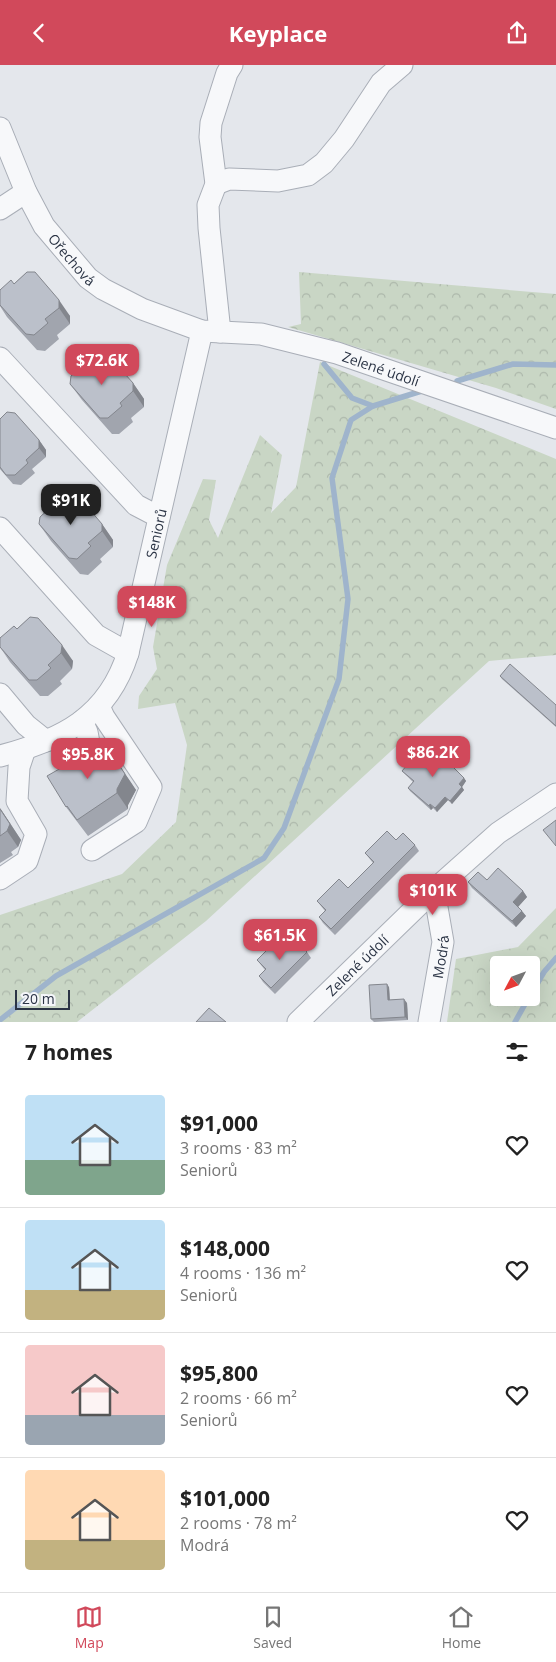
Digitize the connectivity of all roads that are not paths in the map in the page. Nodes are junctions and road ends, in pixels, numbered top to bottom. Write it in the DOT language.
graph roads {
  1 [pos="232,65"];
  2 [pos="402,65"];
  3 [pos="0,128"];
  4 [pos="216,184"];
  5 [pos="26,192"];
  6 [pos="0,209"];
  7 [pos="211,332"];
  8 [pos="0,358"];
  9 [pos="556,428"];
  10 [pos="159,517"];
  11 [pos="0,528"];
  12 [pos="128,653"];
  13 [pos="0,694"];
  14 [pos="99,706"];
  15 [pos="82,721"];
  16 [pos="46,741"];
  17 [pos="26,749"];
  18 [pos="0,756"];
  19 [pos="55,780"];
  20 [pos="556,794"];
  21 [pos="92,850"];
  22 [pos="0,879"];
  23 [pos="434,890"];
  24 [pos="298,1022"];
  25 [pos="429,1022"];
  1 -- 4 [label="street"];
  2 -- 4 [label="street"];
  3 -- 5 [label="street, Ořechová"];
  4 -- 7 [label="street"];
  5 -- 6 [label="street"];
  5 -- 7 [label="street, Ořechová"];
  7 -- 9 [label="street, Zelené údolí"];
  7 -- 10 [label="street, Seniorů"];
  8 -- 10 [label="street"];
  10 -- 12 [label="street, Seniorů"];
  11 -- 12 [label="street"];
  12 -- 14 [label="street, Seniorů"];
  13 -- 16 [label="street"];
  14 -- 15 [label="street, Seniorů"];
  14 -- 21 [label="street"];
  15 -- 16 [label="street, Seniorů"];
  15 -- 19 [label="street"];
  16 -- 17 [label="street, Seniorů"];
  17 -- 18 [label="street, Seniorů"];
  17 -- 22 [label="street"];
  20 -- 23 [label="street, Zelené údolí"];
  23 -- 24 [label="street, Zelené údolí"];
  23 -- 25 [label="street, Modrá"];
}
